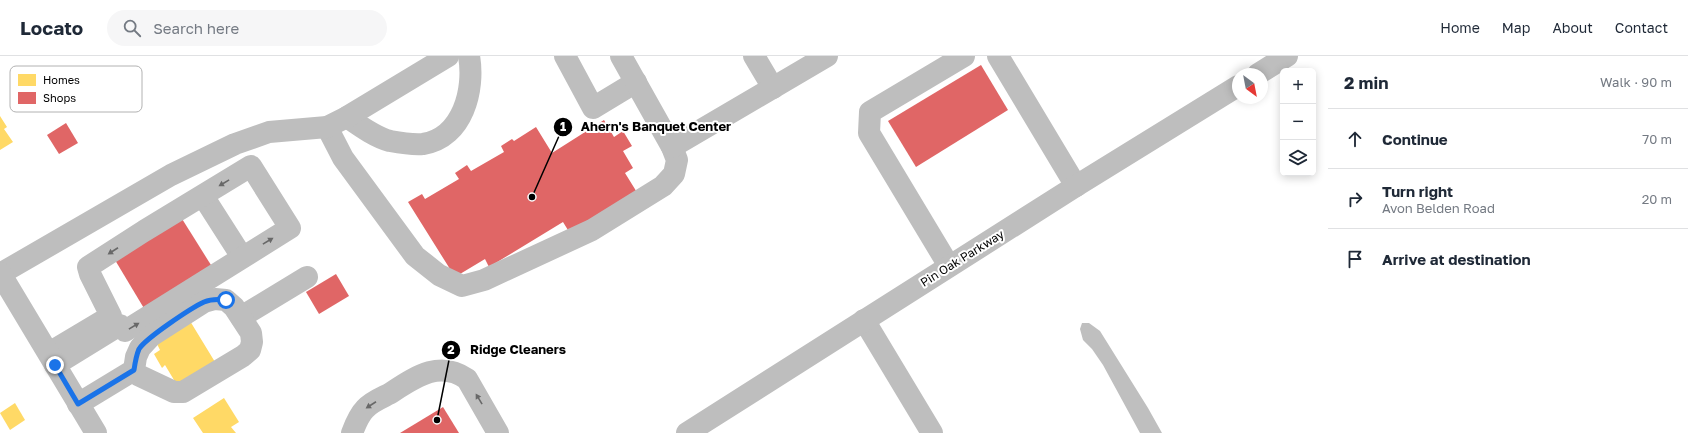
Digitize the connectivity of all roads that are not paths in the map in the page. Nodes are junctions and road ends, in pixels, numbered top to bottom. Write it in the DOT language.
graph roads {
  1 [pos="448,56"];
  2 [pos="469,56"];
  3 [pos="564,56"];
  4 [pos="622,56"];
  5 [pos="964,56"];
  6 [pos="998,56"];
  7 [pos="1287,56"];
  8 [pos="757,57"];
  9 [pos="818,58"];
  10 [pos="1268,68"];
  11 [pos="636,82"];
  12 [pos="773,88"];
  13 [pos="1232,90"];
  14 [pos="347,117"];
  15 [pos="327,127"];
  16 [pos="672,147"];
  17 [pos="1076,186"];
  18 [pos="203,196"];
  19 [pos="242,258"];
  20 [pos="949,266"];
  21 [pos="0,273"];
  22 [pos="307,277"];
  23 [pos="241,317"];
  24 [pos="864,320"];
  25 [pos="52,359"];
  26 [pos="134,370"];
  27 [pos="78,404"];
  28 [pos="96,433"];
  29 [pos="352,433"];
  30 [pos="498,433"];
  31 [pos="687,433"];
  32 [pos="932,433"];
  1 -- 14 [label="street"];
  2 -- 14 [label="street"];
  3 -- 11 [label="street"];
  4 -- 11 [label="street"];
  5 -- 20 [label="street"];
  6 -- 17 [label="street"];
  7 -- 10 [label="street"];
  8 -- 12 [label="street"];
  9 -- 12 [label="street"];
  11 -- 16 [label="street"];
  12 -- 16 [label="street"];
  13 -- 17 [label="street, Pin Oak Parkway"];
  14 -- 15 [label="street"];
  15 -- 16 [label="street"];
  15 -- 21 [label="street"];
  17 -- 20 [label="street, Pin Oak Parkway"];
  18 -- 19 [label="street"];
  19 -- 18 [label="street, one-way"];
  18 -- 25 [label="street, one-way"];
  25 -- 19 [label="street, one-way"];
  20 -- 24 [label="street, Pin Oak Parkway"];
  21 -- 25 [label="street"];
  22 -- 23 [label="street"];
  23 -- 26 [label="street"];
  23 -- 26 [label="street"];
  24 -- 31 [label="street, Pin Oak Parkway"];
  24 -- 32 [label="street"];
  25 -- 27 [label="street"];
  26 -- 27 [label="street"];
  27 -- 28 [label="street"];
  30 -- 29 [label="street, one-way"];
}
